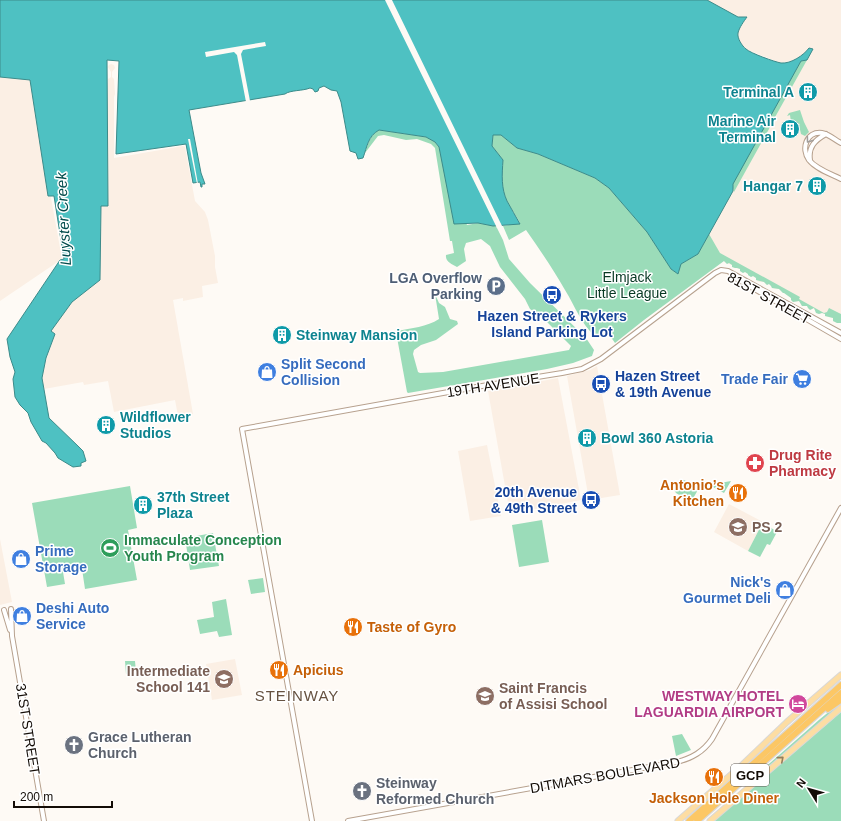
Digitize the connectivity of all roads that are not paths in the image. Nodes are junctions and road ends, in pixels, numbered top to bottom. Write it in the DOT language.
graph roads {
  1 [pos="826,134"];
  2 [pos="841,144"];
  3 [pos="811,162"];
  4 [pos="841,179"];
  5 [pos="715,273"];
  6 [pos="841,333"];
  7 [pos="841,339"];
  8 [pos="841,508"];
  9 [pos="11,609"];
  10 [pos="4,610"];
  11 [pos="12,636"];
  12 [pos="841,675"];
  13 [pos="841,680"];
  14 [pos="841,685"];
  15 [pos="841,694"];
  16 [pos="841,700"];
  17 [pos="841,708"];
  18 [pos="807,715"];
  19 [pos="802,728"];
  20 [pos="44,821"];
  21 [pos="312,821"];
  22 [pos="348,821"];
  23 [pos="678,821"];
  24 [pos="689,821"];
  25 [pos="697,821"];
  26 [pos="710,821"];
  1 -- 2 [label="street"];
  1 -- 3 [label="street"];
  1 -- 3 [label="street, one-way"];
  3 -- 4 [label="street"];
  5 -- 6 [label="street, 81ST STREET"];
  5 -- 7 [label="street, 81ST STREET"];
  5 -- 21 [label="street, 19TH AVENUE"];
  8 -- 22 [label="street, DITMARS BOULEVARD"];
  9 -- 11 [label="street, 31ST STREET"];
  10 -- 11 [label="street, 31ST STREET"];
  11 -- 20 [label="street, 31ST STREET"];
  12 -- 23 [label="main road"];
  13 -- 18 [label="highway"];
  14 -- 18 [label="highway, GCP"];
  15 -- 19 [label="highway, GCP"];
  16 -- 19 [label="highway"];
  26 -- 17 [label="main road, one-way"];
  18 -- 24 [label="highway, GCP"];
  19 -- 25 [label="highway, GCP"];
}
